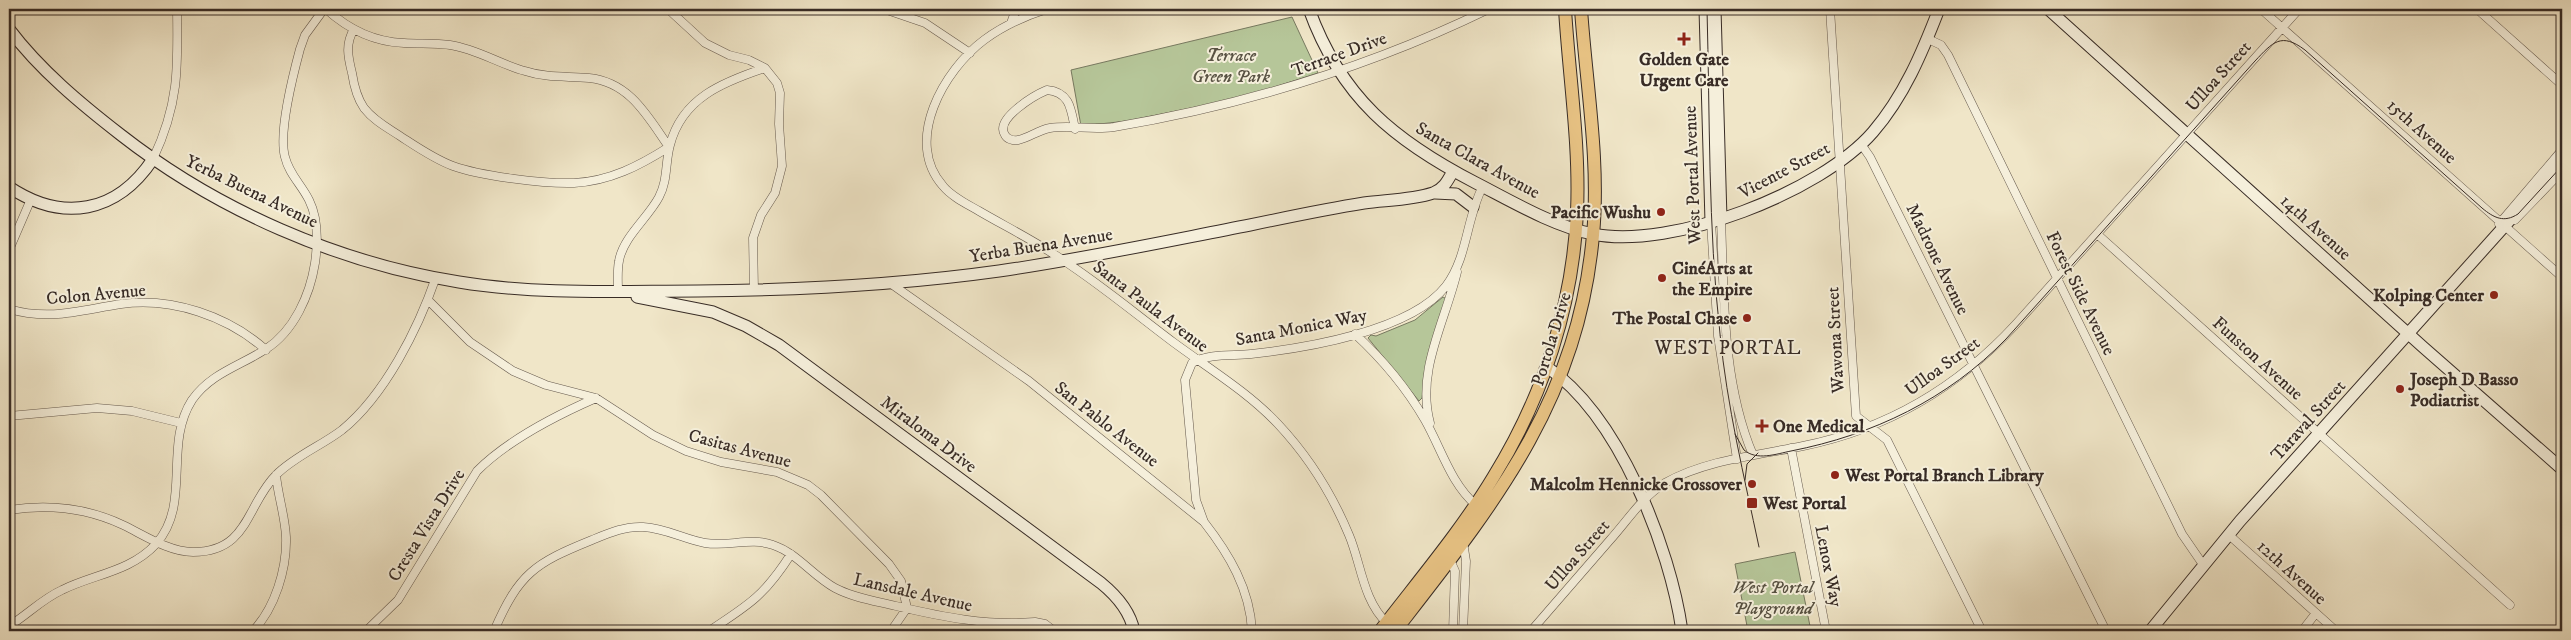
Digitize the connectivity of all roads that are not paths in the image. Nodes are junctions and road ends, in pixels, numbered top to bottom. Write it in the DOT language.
graph roads {
  1 [pos="177,9"];
  2 [pos="325,9"];
  3 [pos="668,9"];
  4 [pos="884,9"];
  5 [pos="1016,9"];
  6 [pos="1047,9"];
  7 [pos="1309,9"];
  8 [pos="1489,9"];
  9 [pos="1565,9"];
  10 [pos="1581,9"];
  11 [pos="1705,9"];
  12 [pos="1714,9"];
  13 [pos="1830,9"];
  14 [pos="1938,9"];
  15 [pos="2048,9"];
  16 [pos="2261,9"];
  17 [pos="2299,9"];
  18 [pos="2477,9"];
  19 [pos="1012,23"];
  20 [pos="2282,27"];
  21 [pos="9,29"];
  22 [pos="354,29"];
  23 [pos="1928,38"];
  24 [pos="970,53"];
  25 [pos="765,68"];
  26 [pos="1340,71"];
  27 [pos="2562,85"];
  28 [pos="1075,128"];
  29 [pos="2187,134"];
  30 [pos="1861,144"];
  31 [pos="669,147"];
  32 [pos="2562,150"];
  33 [pos="153,159"];
  34 [pos="1839,161"];
  35 [pos="2562,162"];
  36 [pos="1453,171"];
  37 [pos="2562,171"];
  38 [pos="1483,186"];
  39 [pos="9,187"];
  40 [pos="1433,193"];
  41 [pos="31,200"];
  42 [pos="1473,207"];
  43 [pos="1716,220"];
  44 [pos="2504,224"];
  45 [pos="1576,230"];
  46 [pos="1593,234"];
  47 [pos="2097,234"];
  48 [pos="317,243"];
  49 [pos="9,250"];
  50 [pos="1461,258"];
  51 [pos="1064,261"];
  52 [pos="436,277"];
  53 [pos="2562,277"];
  54 [pos="2058,278"];
  55 [pos="890,283"];
  56 [pos="754,290"];
  57 [pos="687,291"];
  58 [pos="618,292"];
  59 [pos="428,300"];
  60 [pos="680,304"];
  61 [pos="9,309"];
  62 [pos="1354,334"];
  63 [pos="2408,334"];
  64 [pos="266,350"];
  65 [pos="1198,360"];
  66 [pos="1974,366"];
  67 [pos="1546,367"];
  68 [pos="1561,376"];
  69 [pos="596,398"];
  70 [pos="9,416"];
  71 [pos="181,423"];
  72 [pos="1870,426"];
  73 [pos="2319,433"];
  74 [pos="1435,437"];
  75 [pos="1791,448"];
  76 [pos="1753,455"];
  77 [pos="1737,459"];
  78 [pos="2562,469"];
  79 [pos="276,475"];
  80 [pos="1643,500"];
  81 [pos="1476,505"];
  82 [pos="9,510"];
  83 [pos="1204,522"];
  84 [pos="2229,535"];
  85 [pos="157,542"];
  86 [pos="1463,542"];
  87 [pos="791,554"];
  88 [pos="1450,560"];
  89 [pos="2204,566"];
  90 [pos="2510,605"];
  91 [pos="907,608"];
  92 [pos="2316,613"];
  93 [pos="9,626"];
  94 [pos="1387,628"];
  95 [pos="253,631"];
  96 [pos="366,631"];
  97 [pos="494,631"];
  98 [pos="709,631"];
  99 [pos="891,631"];
  100 [pos="1054,631"];
  101 [pos="1134,631"];
  102 [pos="1252,631"];
  103 [pos="1453,631"];
  104 [pos="1463,631"];
  105 [pos="1531,631"];
  106 [pos="1682,631"];
  107 [pos="1826,631"];
  108 [pos="1982,631"];
  109 [pos="2106,631"];
  110 [pos="2150,631"];
  111 [pos="2302,631"];
  112 [pos="2336,631"];
  1 -- 33 [label="street"];
  2 -- 22 [label="street"];
  2 -- 48 [label="street"];
  3 -- 25 [label="street"];
  4 -- 24 [label="street"];
  5 -- 19 [label="street"];
  6 -- 19 [label="street, Santa Paula Avenue"];
  7 -- 26 [label="street, Santa Clara Avenue"];
  8 -- 26 [label="street, Terrace Drive"];
  9 -- 45 [label="main road, Portola Drive"];
  10 -- 46 [label="main road, Portola Drive"];
  11 -- 43 [label="street, West Portal Avenue"];
  12 -- 43 [label="street, West Portal Avenue"];
  13 -- 34 [label="street, Wawona Street"];
  14 -- 23 [label="street, Vicente Street"];
  15 -- 29 [label="street, 14th Avenue"];
  16 -- 20 [label="street, 15th Avenue"];
  17 -- 20 [label="street, Ulloa Street"];
  18 -- 27 [label="street"];
  19 -- 24 [label="street, Santa Paula Avenue"];
  20 -- 29 [label="street, Ulloa Street"];
  20 -- 44 [label="street, 15th Avenue"];
  21 -- 33 [label="street, Yerba Buena Avenue"];
  22 -- 31 [label="street"];
  22 -- 31 [label="street"];
  23 -- 30 [label="street, Vicente Street"];
  23 -- 54 [label="street, Forest Side Avenue"];
  24 -- 51 [label="street, Santa Paula Avenue"];
  25 -- 31 [label="street"];
  25 -- 56 [label="street"];
  26 -- 28 [label="street, Terrace Drive"];
  26 -- 36 [label="street, Santa Clara Avenue"];
  28 -- 28 [label="street, Terrace Drive"];
  29 -- 47 [label="street, Ulloa Street"];
  29 -- 63 [label="street, 14th Avenue"];
  30 -- 34 [label="street, Vicente Street"];
  30 -- 66 [label="street, Madrone Avenue"];
  31 -- 58 [label="street"];
  32 -- 44 [label="street, Taraval Street"];
  33 -- 41 [label="street"];
  33 -- 48 [label="street, Yerba Buena Avenue"];
  34 -- 43 [label="street, Vicente Street"];
  34 -- 72 [label="street, Wawona Street"];
  35 -- 44 [label="street, Taraval Street"];
  36 -- 38 [label="street, Santa Clara Avenue"];
  36 -- 40 [label="street"];
  37 -- 44 [label="street, Taraval Street"];
  38 -- 42 [label="street, Santa Monica Way"];
  38 -- 45 [label="street, Santa Clara Avenue"];
  39 -- 41 [label="street"];
  40 -- 42 [label="street, Yerba Buena Avenue"];
  40 -- 51 [label="street, Yerba Buena Avenue"];
  41 -- 49 [label="street"];
  42 -- 50 [label="street, Santa Monica Way"];
  43 -- 46 [label="street, Vicente Street"];
  43 -- 76 [label="street, West Portal Avenue"];
  43 -- 77 [label="street, West Portal Avenue"];
  44 -- 53 [label="street, 15th Avenue"];
  44 -- 63 [label="street, Taraval Street"];
  45 -- 46 [label="street, Santa Clara Avenue"];
  45 -- 67 [label="main road, Portola Drive"];
  46 -- 68 [label="main road, Portola Drive"];
  47 -- 54 [label="street, Ulloa Street"];
  47 -- 73 [label="street, Funston Avenue"];
  48 -- 52 [label="street, Yerba Buena Avenue"];
  48 -- 64 [label="street"];
  50 -- 62 [label="street, Santa Monica Way"];
  50 -- 74 [label="street, Santa Monica Way"];
  51 -- 55 [label="street, Yerba Buena Avenue"];
  51 -- 65 [label="street, Santa Paula Avenue"];
  52 -- 58 [label="street, Yerba Buena Avenue"];
  52 -- 59 [label="street"];
  54 -- 66 [label="street, Ulloa Street"];
  54 -- 89 [label="street, Forest Side Avenue"];
  55 -- 56 [label="street, Yerba Buena Avenue"];
  55 -- 83 [label="street, San Pablo Avenue"];
  56 -- 57 [label="street, Yerba Buena Avenue"];
  57 -- 58 [label="street, Yerba Buena Avenue"];
  57 -- 60 [label="street"];
  58 -- 60 [label="street, Yerba Buena Avenue"];
  59 -- 69 [label="street, Casitas Avenue"];
  59 -- 79 [label="street"];
  60 -- 101 [label="street, Miraloma Drive"];
  61 -- 64 [label="street, Colon Avenue"];
  62 -- 65 [label="street, Santa Monica Way"];
  62 -- 74 [label="street"];
  63 -- 73 [label="street, Taraval Street"];
  63 -- 78 [label="street, 14th Avenue"];
  64 -- 71 [label="street"];
  65 -- 83 [label="street"];
  65 -- 94 [label="street, Santa Paula Avenue"];
  66 -- 72 [label="street, Ulloa Street"];
  66 -- 109 [label="street, Madrone Avenue"];
  67 -- 68 [label="street"];
  67 -- 81 [label="main road, Portola Drive"];
  68 -- 80 [label="street"];
  68 -- 86 [label="main road, Portola Drive"];
  69 -- 91 [label="street, Casitas Avenue"];
  69 -- 96 [label="street, Cresta Vista Drive"];
  70 -- 71 [label="street"];
  71 -- 85 [label="street"];
  72 -- 75 [label="street, Ulloa Street"];
  72 -- 108 [label="street, Wawona Street"];
  73 -- 84 [label="street, Taraval Street"];
  73 -- 90 [label="street, Funston Avenue"];
  74 -- 81 [label="street"];
  75 -- 76 [label="street, Ulloa Street"];
  75 -- 107 [label="street, Lenox Way"];
  76 -- 77 [label="street, Ulloa Street"];
  77 -- 80 [label="street, Ulloa Street"];
  79 -- 85 [label="street"];
  79 -- 95 [label="street"];
  80 -- 105 [label="street, Ulloa Street"];
  80 -- 106 [label="street"];
  81 -- 94 [label="main road, Portola Drive"];
  82 -- 85 [label="street"];
  83 -- 102 [label="street, San Pablo Avenue"];
  84 -- 89 [label="street, Taraval Street"];
  84 -- 92 [label="street, 12th Avenue"];
  85 -- 93 [label="street"];
  86 -- 88 [label="main road, Portola Drive"];
  86 -- 104 [label="street"];
  87 -- 91 [label="street, Lansdale Avenue"];
  87 -- 97 [label="street, Lansdale Avenue"];
  87 -- 98 [label="street"];
  88 -- 94 [label="main road, Portola Drive"];
  88 -- 103 [label="street"];
  89 -- 110 [label="street, Taraval Street"];
  91 -- 99 [label="street"];
  91 -- 100 [label="street, Lansdale Avenue"];
  92 -- 111 [label="street"];
  92 -- 112 [label="street, 12th Avenue"];
}
